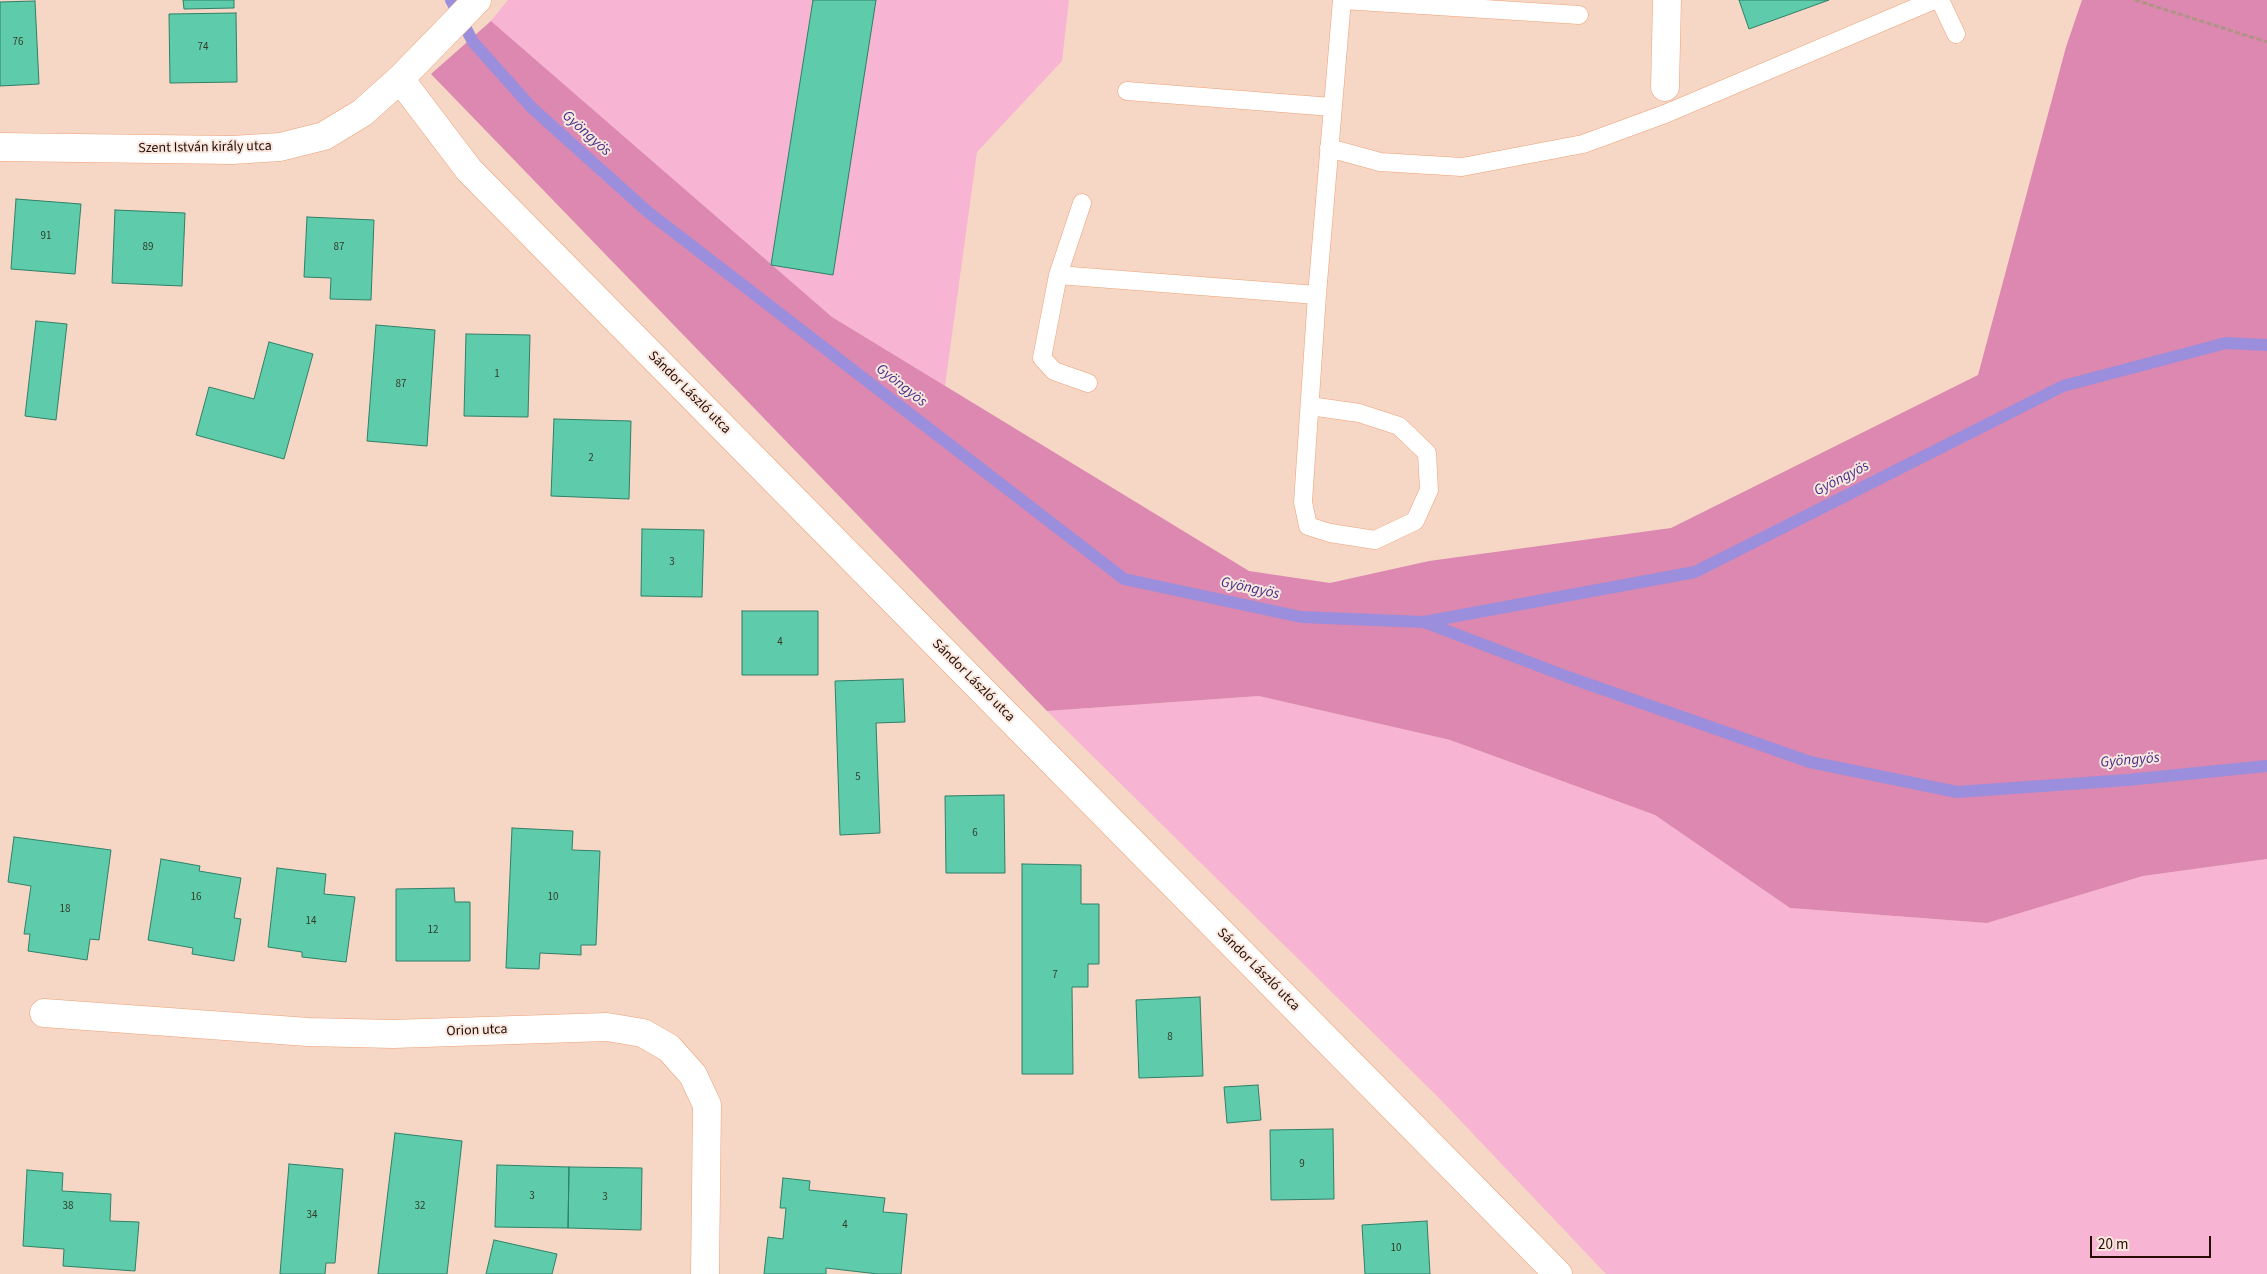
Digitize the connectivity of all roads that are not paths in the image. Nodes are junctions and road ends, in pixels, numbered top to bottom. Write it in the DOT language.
graph roads {
  1 [pos="477,0"];
  2 [pos="1343,0"];
  3 [pos="1667,0"];
  4 [pos="1934,0"];
  5 [pos="1940,0"];
  6 [pos="1579,15"];
  7 [pos="1956,34"];
  8 [pos="400,79"];
  9 [pos="1665,87"];
  10 [pos="1127,91"];
  11 [pos="1332,107"];
  12 [pos="1665,114"];
  13 [pos="0,147"];
  14 [pos="1329,148"];
  15 [pos="1082,203"];
  16 [pos="1058,275"];
  17 [pos="1317,295"];
  18 [pos="1088,383"];
  19 [pos="1310,406"];
  20 [pos="44,1013"];
  21 [pos="705,1274"];
  22 [pos="1558,1274"];
  1 -- 8 [label="street, Szent István király utca"];
  2 -- 6 [label="lane"];
  2 -- 11 [label="lane"];
  3 -- 9 [label="street"];
  4 -- 12 [label="lane"];
  5 -- 7 [label="lane"];
  8 -- 13 [label="street, Szent István király utca"];
  8 -- 22 [label="street, Sándor László utca"];
  9 -- 12 [label="lane"];
  10 -- 11 [label="lane"];
  11 -- 14 [label="lane"];
  12 -- 14 [label="lane"];
  14 -- 17 [label="lane"];
  15 -- 16 [label="lane"];
  16 -- 17 [label="lane"];
  16 -- 18 [label="lane"];
  17 -- 19 [label="lane"];
  19 -- 19 [label="lane"];
  20 -- 21 [label="street, Orion utca"];
}
